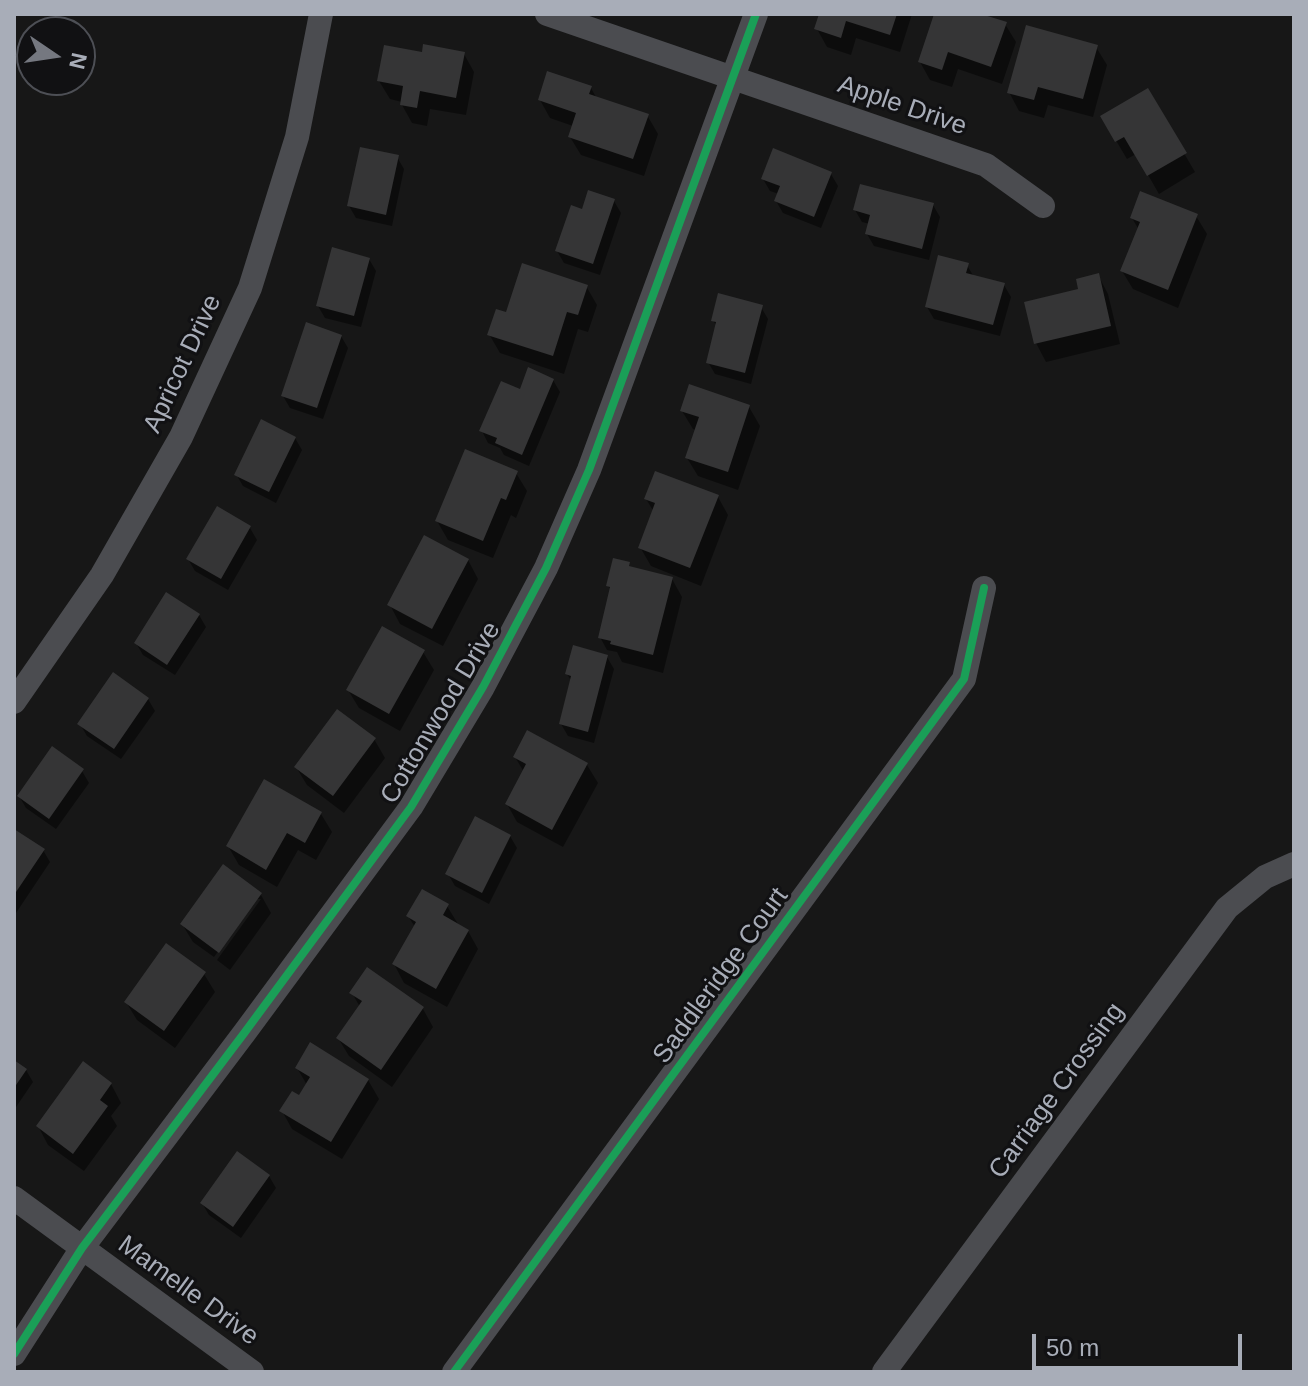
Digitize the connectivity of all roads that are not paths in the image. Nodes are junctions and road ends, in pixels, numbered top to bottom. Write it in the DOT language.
graph roads {
  1 [pos="321,14"];
  2 [pos="547,14"];
  3 [pos="756,14"];
  4 [pos="733,77"];
  5 [pos="1043,206"];
  6 [pos="984,588"];
  7 [pos="14,702"];
  8 [pos="1294,864"];
  9 [pos="14,1198"];
  10 [pos="82,1248"];
  11 [pos="14,1354"];
  12 [pos="252,1372"];
  13 [pos="454,1372"];
  14 [pos="884,1372"];
  1 -- 7 [label="street, Apricot Drive"];
  2 -- 4 [label="street, Apple Drive"];
  3 -- 4 [label="street, Cottonwood Drive"];
  4 -- 5 [label="street, Apple Drive"];
  4 -- 10 [label="street, Cottonwood Drive"];
  6 -- 13 [label="street, Saddleridge Court"];
  8 -- 14 [label="street, Carriage Crossing"];
  9 -- 10 [label="street, Mamelle Drive"];
  10 -- 11 [label="street, Cottonwood Drive"];
  10 -- 12 [label="street, Mamelle Drive"];
}
